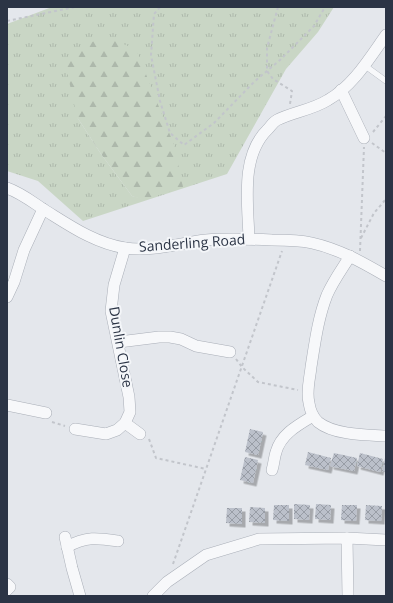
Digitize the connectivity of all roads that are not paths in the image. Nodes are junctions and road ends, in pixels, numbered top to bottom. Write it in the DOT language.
graph roads {
  1 [pos="386,36"];
  2 [pos="364,66"];
  3 [pos="386,81"];
  4 [pos="341,90"];
  5 [pos="364,138"];
  6 [pos="7,188"];
  7 [pos="43,209"];
  8 [pos="249,239"];
  9 [pos="125,248"];
  10 [pos="350,256"];
  11 [pos="386,276"];
  12 [pos="7,297"];
  13 [pos="119,342"];
  14 [pos="230,352"];
  15 [pos="7,405"];
  16 [pos="46,413"];
  17 [pos="313,416"];
  18 [pos="125,423"];
  19 [pos="75,429"];
  20 [pos="140,434"];
  21 [pos="386,436"];
  22 [pos="275,464"];
  23 [pos="347,538"];
  24 [pos="118,540"];
  25 [pos="386,540"];
  26 [pos="7,584"];
  27 [pos="7,590"];
  28 [pos="80,596"];
  29 [pos="153,596"];
  30 [pos="348,596"];
  1 -- 2 [label="street"];
  2 -- 3 [label="lane"];
  2 -- 4 [label="street"];
  4 -- 5 [label="street"];
  4 -- 8 [label="street"];
  6 -- 7 [label="street, Sanderling Road"];
  7 -- 9 [label="street, Sanderling Road"];
  7 -- 12 [label="street"];
  8 -- 9 [label="street, Sanderling Road"];
  8 -- 10 [label="street, Sanderling Road"];
  9 -- 13 [label="street, Dunlin Close"];
  10 -- 11 [label="street, Sanderling Road"];
  10 -- 17 [label="street"];
  13 -- 14 [label="street"];
  13 -- 18 [label="street, Dunlin Close"];
  15 -- 16 [label="street"];
  17 -- 21 [label="street"];
  17 -- 22 [label="street"];
  18 -- 19 [label="street"];
  18 -- 20 [label="street"];
  23 -- 25 [label="street"];
  23 -- 29 [label="street"];
  23 -- 30 [label="street"];
  24 -- 28 [label="street"];
  26 -- 27 [label="street"];
}
